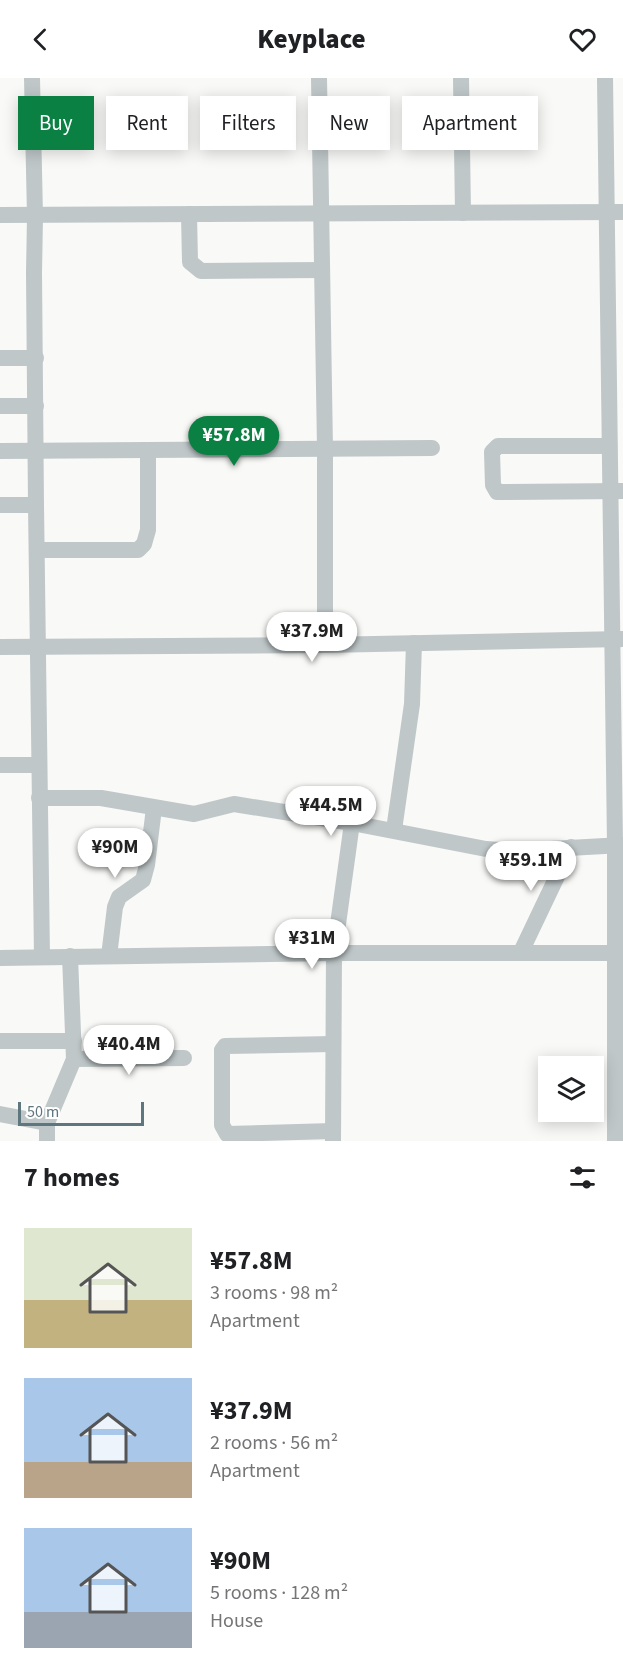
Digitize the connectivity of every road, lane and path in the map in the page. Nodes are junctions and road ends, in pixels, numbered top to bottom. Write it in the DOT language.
graph roads {
  1 [pos="32,78"];
  2 [pos="319,78"];
  3 [pos="461,78"];
  4 [pos="605,78"];
  5 [pos="615,212"];
  6 [pos="463,213"];
  7 [pos="189,214"];
  8 [pos="321,214"];
  9 [pos="0,215"];
  10 [pos="35,216"];
  11 [pos="322,270"];
  12 [pos="0,358"];
  13 [pos="36,358"];
  14 [pos="0,406"];
  15 [pos="36,406"];
  16 [pos="609,446"];
  17 [pos="432,448"];
  18 [pos="325,449"];
  19 [pos="148,450"];
  20 [pos="0,452"];
  21 [pos="36,452"];
  22 [pos="617,491"];
  23 [pos="36,505"];
  24 [pos="0,506"];
  25 [pos="37,550"];
  26 [pos="617,639"];
  27 [pos="414,643"];
  28 [pos="325,645"];
  29 [pos="38,646"];
  30 [pos="0,647"];
  31 [pos="0,765"];
  32 [pos="39,765"];
  33 [pos="39,798"];
  34 [pos="154,808"];
  35 [pos="352,823"];
  36 [pos="394,830"];
  37 [pos="619,845"];
  38 [pos="571,847"];
  39 [pos="521,952"];
  40 [pos="334,953"];
  41 [pos="619,953"];
  42 [pos="70,956"];
  43 [pos="108,956"];
  44 [pos="42,957"];
  45 [pos="0,958"];
  46 [pos="0,1041"];
  47 [pos="74,1041"];
  48 [pos="333,1044"];
  49 [pos="183,1058"];
  50 [pos="74,1059"];
  51 [pos="0,1114"];
  52 [pos="47,1123"];
  53 [pos="333,1136"];
  54 [pos="47,1141"];
  55 [pos="615,1141"];
  1 -- 10 [label="street"];
  2 -- 8 [label="street"];
  3 -- 6 [label="street"];
  4 -- 5 [label="street"];
  5 -- 6 [label="street"];
  5 -- 16 [label="street"];
  6 -- 8 [label="street"];
  7 -- 8 [label="street"];
  7 -- 10 [label="street"];
  7 -- 11 [label="street"];
  8 -- 11 [label="street"];
  9 -- 10 [label="street"];
  10 -- 13 [label="street"];
  11 -- 18 [label="street"];
  12 -- 13 [label="street"];
  13 -- 15 [label="street"];
  14 -- 15 [label="street"];
  15 -- 21 [label="street"];
  16 -- 22 [label="street"];
  16 -- 22 [label="street"];
  17 -- 18 [label="street"];
  18 -- 19 [label="street"];
  18 -- 28 [label="street"];
  19 -- 21 [label="street"];
  19 -- 25 [label="street"];
  20 -- 21 [label="street"];
  21 -- 23 [label="street"];
  22 -- 26 [label="street"];
  23 -- 24 [label="street"];
  23 -- 25 [label="street"];
  25 -- 29 [label="street"];
  26 -- 27 [label="street"];
  26 -- 37 [label="street"];
  27 -- 28 [label="street"];
  27 -- 36 [label="street"];
  28 -- 29 [label="street"];
  29 -- 30 [label="street"];
  29 -- 32 [label="street"];
  31 -- 32 [label="street"];
  32 -- 33 [label="street"];
  33 -- 34 [label="street"];
  33 -- 44 [label="street"];
  34 -- 35 [label="street"];
  34 -- 43 [label="street"];
  35 -- 36 [label="street"];
  35 -- 40 [label="street"];
  36 -- 38 [label="street"];
  37 -- 38 [label="street"];
  37 -- 41 [label="street"];
  38 -- 39 [label="street"];
  39 -- 40 [label="street"];
  39 -- 41 [label="street"];
  40 -- 43 [label="street"];
  40 -- 48 [label="street"];
  41 -- 55 [label="street"];
  42 -- 43 [label="street"];
  42 -- 44 [label="street"];
  42 -- 47 [label="street"];
  44 -- 45 [label="street"];
  46 -- 47 [label="street"];
  47 -- 50 [label="street"];
  48 -- 53 [label="street"];
  48 -- 53 [label="street"];
  49 -- 50 [label="street"];
  50 -- 52 [label="street"];
  51 -- 52 [label="street"];
  52 -- 54 [label="street"];
}
